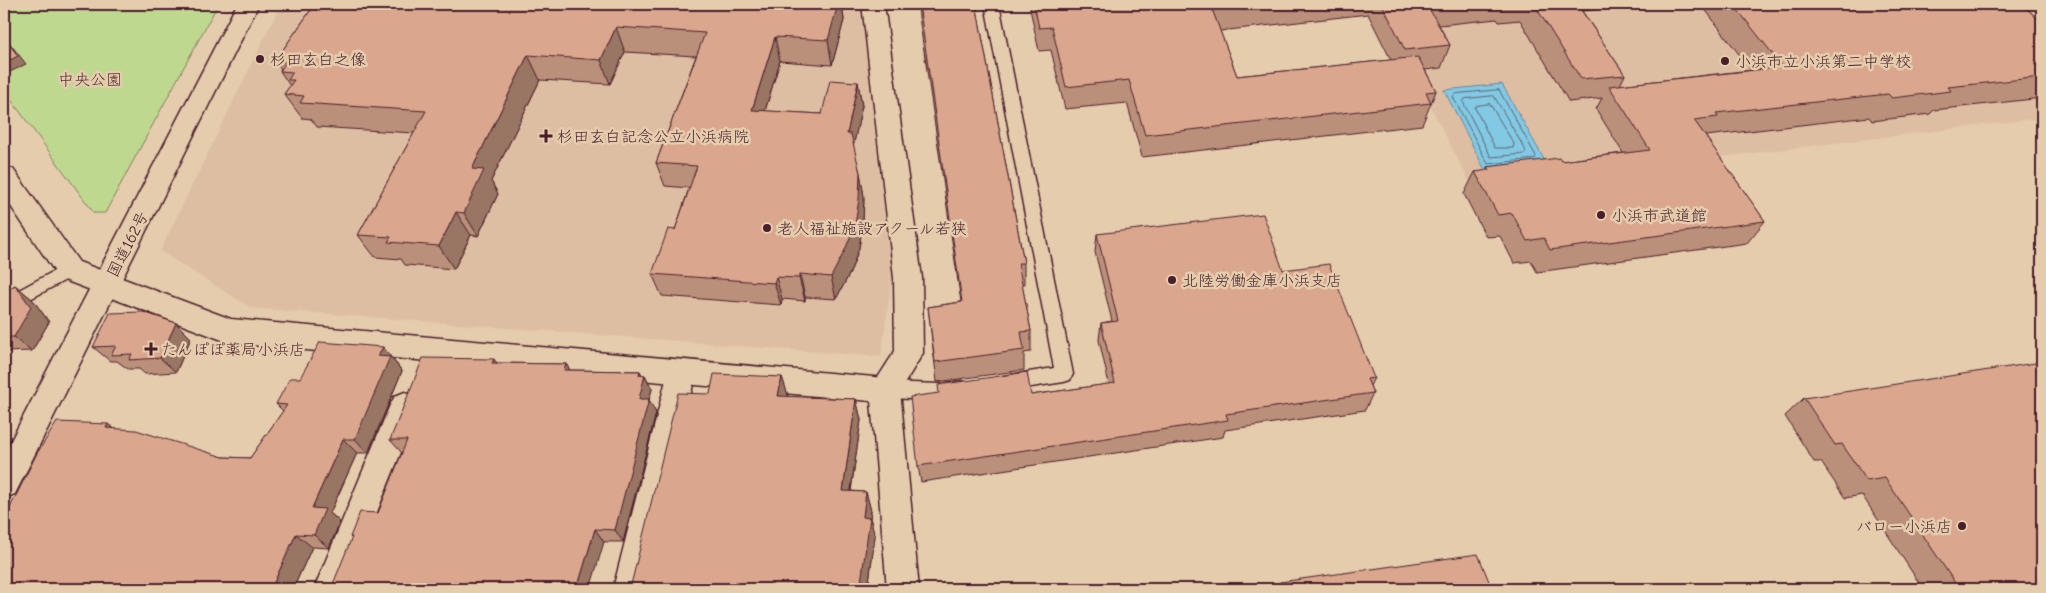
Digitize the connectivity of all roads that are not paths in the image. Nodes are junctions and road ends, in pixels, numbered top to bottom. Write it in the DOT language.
graph roads {
  1 [pos="248,4"];
  2 [pos="873,4"];
  3 [pos="992,4"];
  4 [pos="4,176"];
  5 [pos="69,270"];
  6 [pos="106,284"];
  7 [pos="4,306"];
  8 [pos="427,350"];
  9 [pos="682,372"];
  10 [pos="885,390"];
  11 [pos="4,484"];
  12 [pos="330,589"];
  13 [pos="629,589"];
  14 [pos="903,589"];
  1 -- 6 [label="main road, 国道162号"];
  2 -- 10 [label="main road"];
  3 -- 10 [label="lane"];
  4 -- 5 [label="main road"];
  5 -- 6 [label="main road"];
  5 -- 7 [label="lane"];
  6 -- 8 [label="main road"];
  6 -- 11 [label="main road, 国道162号"];
  8 -- 9 [label="main road"];
  8 -- 12 [label="main road"];
  9 -- 10 [label="main road"];
  9 -- 13 [label="main road"];
  10 -- 14 [label="main road"];
}
